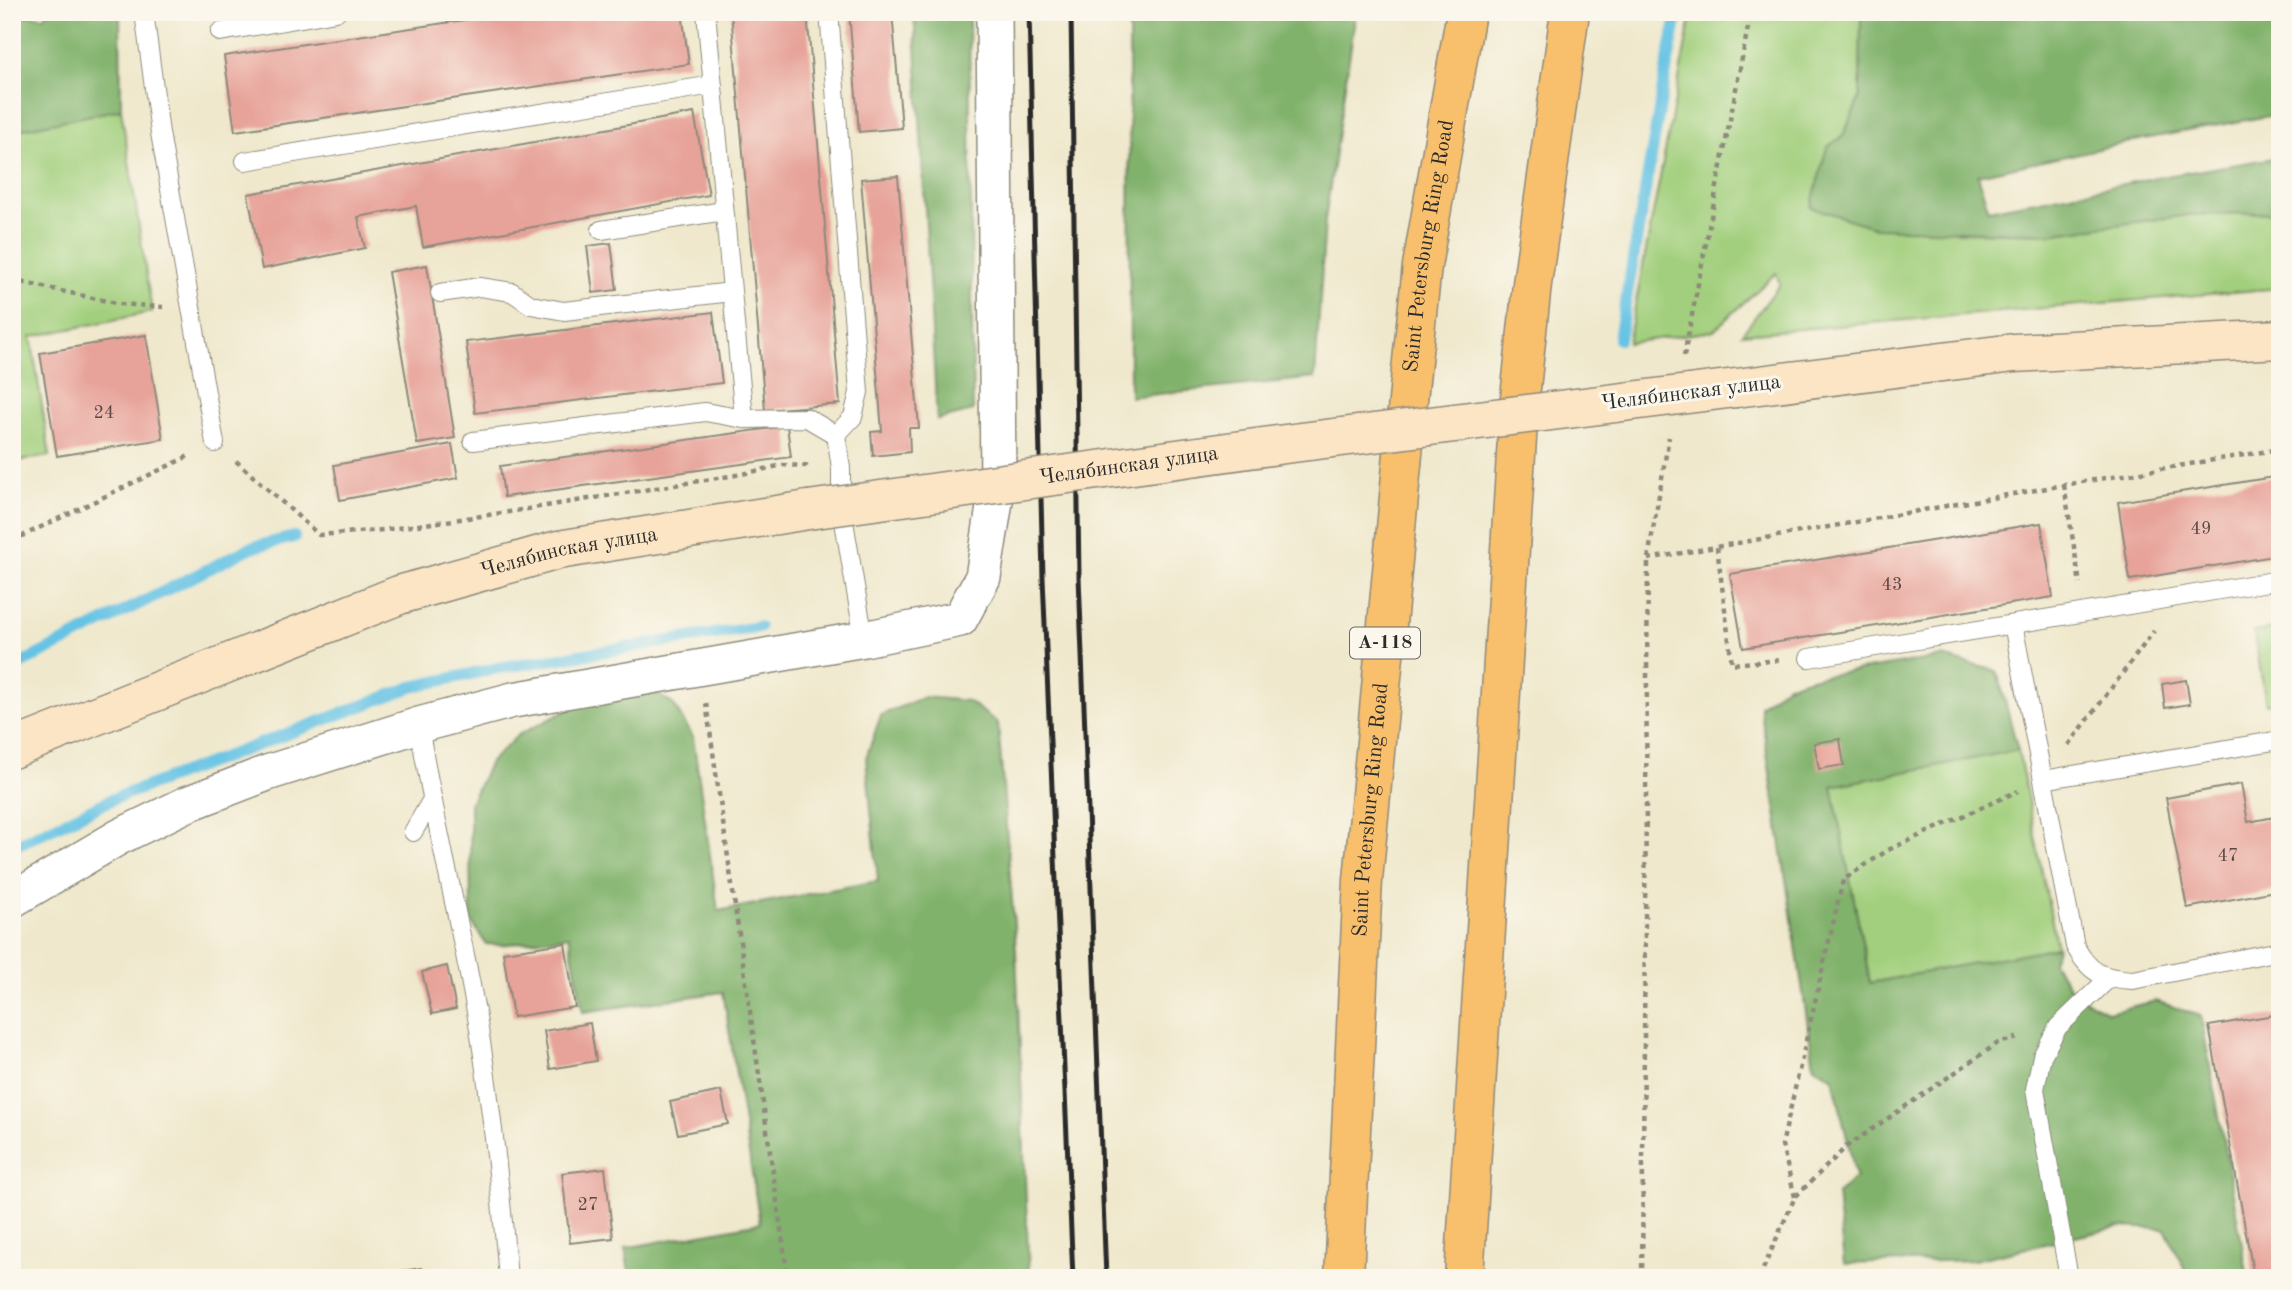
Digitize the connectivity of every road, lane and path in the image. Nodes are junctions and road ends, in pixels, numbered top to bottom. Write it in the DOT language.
graph roads {
  1 [pos="144,12"];
  2 [pos="336,12"];
  3 [pos="706,12"];
  4 [pos="828,12"];
  5 [pos="994,12"];
  6 [pos="1466,12"];
  7 [pos="1570,12"];
  8 [pos="1751,12"];
  9 [pos="220,32"];
  10 [pos="713,85"];
  11 [pos="245,161"];
  12 [pos="724,211"];
  13 [pos="601,230"];
  14 [pos="12,280"];
  15 [pos="732,292"];
  16 [pos="440,293"];
  17 [pos="191,309"];
  18 [pos="2280,339"];
  19 [pos="1684,357"];
  20 [pos="744,419"];
  21 [pos="1671,424"];
  22 [pos="836,435"];
  23 [pos="473,441"];
  24 [pos="215,443"];
  25 [pos="2280,449"];
  26 [pos="998,482"];
  27 [pos="2064,485"];
  28 [pos="825,507"];
  29 [pos="12,541"];
  30 [pos="1717,547"];
  31 [pos="1648,559"];
  32 [pos="2280,580"];
  33 [pos="2179,596"];
  34 [pos="2085,612"];
  35 [pos="2013,624"];
  36 [pos="864,639"];
  37 [pos="1809,657"];
  38 [pos="701,668"];
  39 [pos="419,725"];
  40 [pos="2280,740"];
  41 [pos="12,748"];
  42 [pos="2043,780"];
  43 [pos="431,801"];
  44 [pos="413,832"];
  45 [pos="12,900"];
  46 [pos="2280,951"];
  47 [pos="2109,978"];
  48 [pos="2059,1027"];
  49 [pos="1795,1197"];
  50 [pos="508,1278"];
  51 [pos="788,1278"];
  52 [pos="1344,1278"];
  53 [pos="1464,1278"];
  54 [pos="1642,1278"];
  55 [pos="1759,1278"];
  56 [pos="2069,1278"];
  1 -- 17 [label="lane"];
  2 -- 9 [label="lane"];
  3 -- 10 [label="lane"];
  4 -- 22 [label="lane"];
  5 -- 26 [label="street"];
  6 -- 52 [label="highway, Saint Petersburg Ring Road / А-118"];
  7 -- 53 [label="highway"];
  8 -- 19 [label="path"];
  10 -- 11 [label="lane"];
  10 -- 12 [label="lane"];
  12 -- 13 [label="lane"];
  12 -- 15 [label="lane"];
  14 -- 17 [label="path"];
  15 -- 16 [label="lane"];
  15 -- 20 [label="lane"];
  17 -- 24 [label="lane"];
  18 -- 28 [label="street, Челябинская улица, bridge"];
  20 -- 22 [label="lane"];
  20 -- 23 [label="lane"];
  21 -- 31 [label="path"];
  22 -- 28 [label="lane"];
  24 -- 28 [label="path"];
  24 -- 29 [label="path"];
  25 -- 27 [label="path"];
  26 -- 28 [label="lane"];
  26 -- 36 [label="street"];
  27 -- 30 [label="path"];
  27 -- 34 [label="path"];
  28 -- 36 [label="lane"];
  28 -- 41 [label="street, Челябинская улица"];
  30 -- 31 [label="path"];
  30 -- 37 [label="path"];
  31 -- 54 [label="path"];
  32 -- 33 [label="lane"];
  33 -- 34 [label="lane"];
  33 -- 42 [label="path"];
  34 -- 35 [label="lane"];
  35 -- 37 [label="lane"];
  35 -- 42 [label="lane"];
  36 -- 38 [label="street"];
  38 -- 39 [label="street"];
  38 -- 51 [label="path"];
  39 -- 43 [label="lane"];
  39 -- 45 [label="street"];
  40 -- 42 [label="lane"];
  42 -- 47 [label="lane"];
  42 -- 49 [label="path"];
  43 -- 44 [label="lane"];
  43 -- 50 [label="lane"];
  46 -- 47 [label="lane"];
  47 -- 48 [label="lane"];
  48 -- 49 [label="path"];
  48 -- 56 [label="lane"];
  49 -- 55 [label="path"];
}
